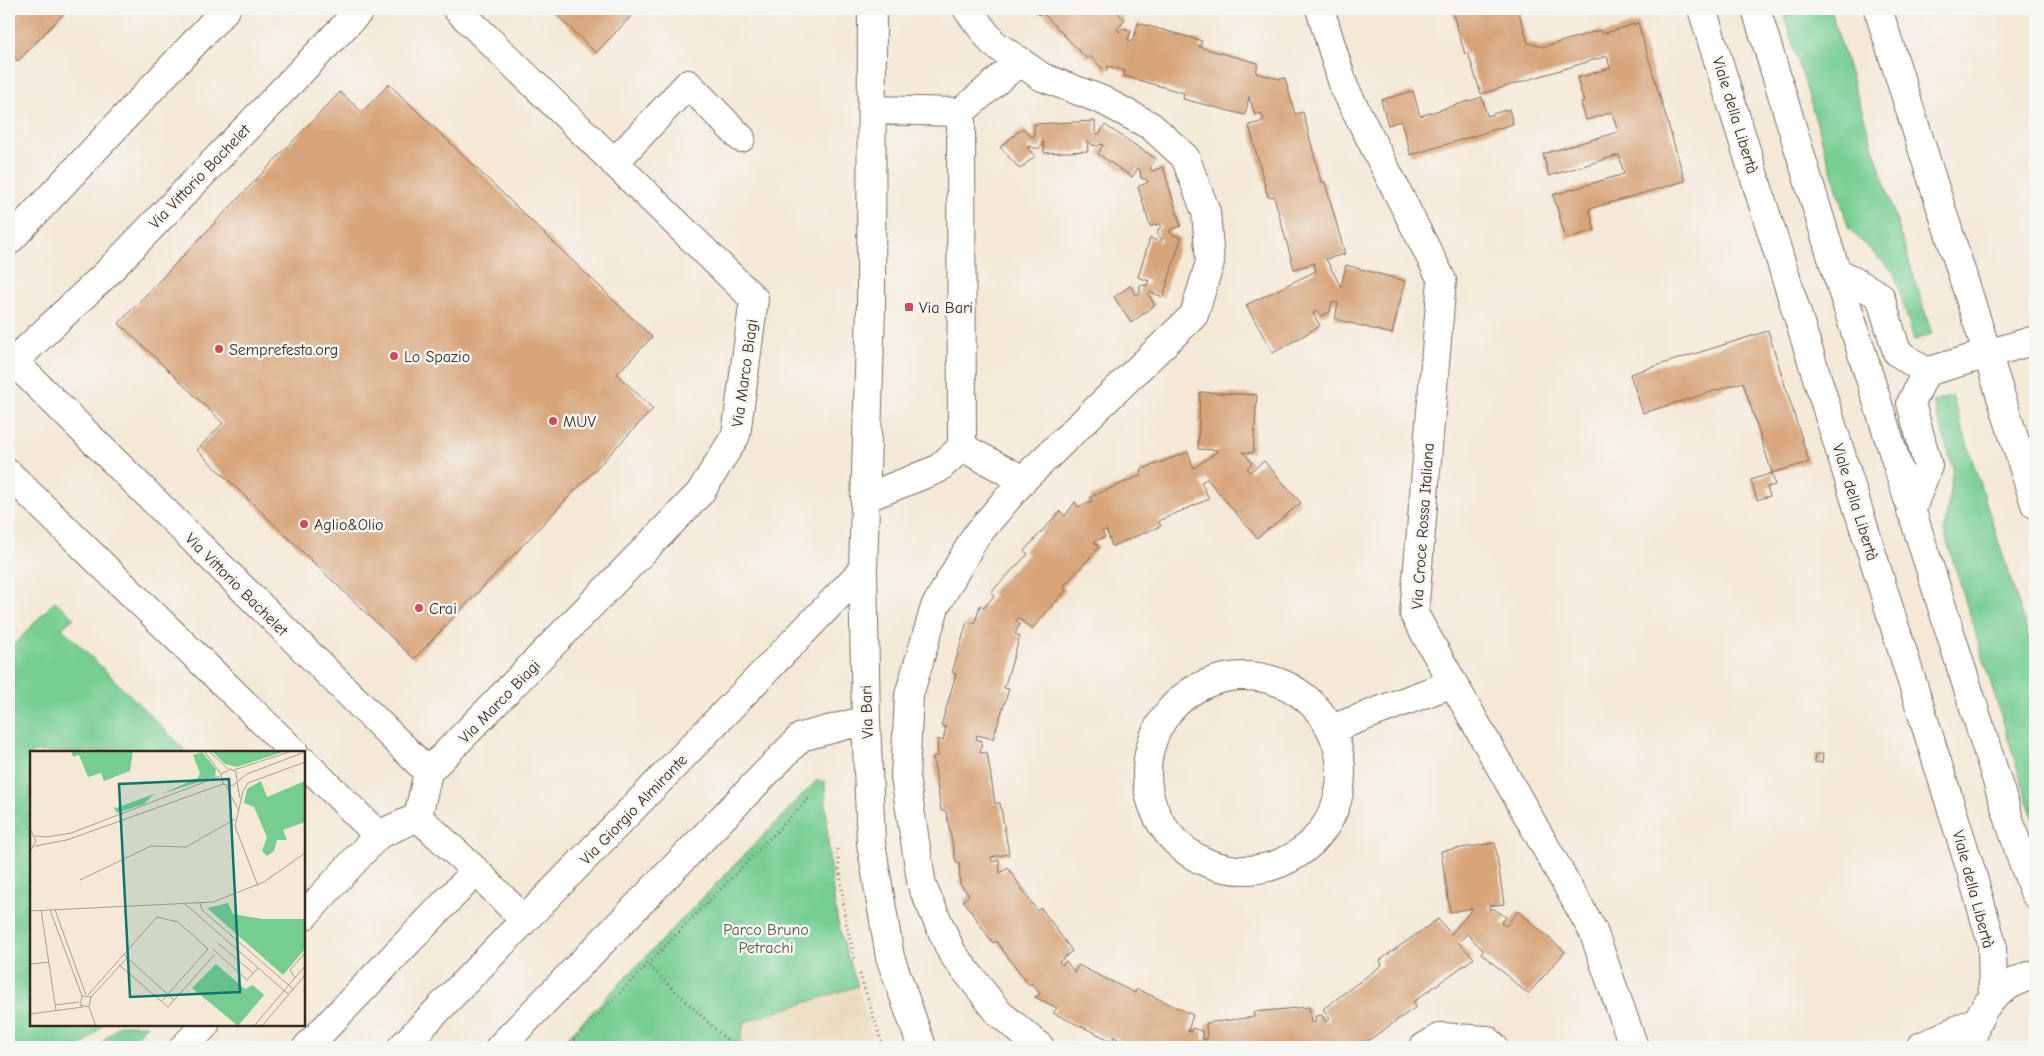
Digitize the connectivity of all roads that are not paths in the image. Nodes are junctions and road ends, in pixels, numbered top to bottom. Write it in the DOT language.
graph roads {
  1 [pos="226,9"];
  2 [pos="361,9"];
  3 [pos="457,9"];
  4 [pos="872,9"];
  5 [pos="967,9"];
  6 [pos="1320,9"];
  7 [pos="1702,9"];
  8 [pos="1756,9"];
  9 [pos="1878,9"];
  10 [pos="1020,61"];
  11 [pos="872,110"];
  12 [pos="961,112"];
  13 [pos="741,138"];
  14 [pos="614,163"];
  15 [pos="9,241"];
  16 [pos="1836,271"];
  17 [pos="2035,340"];
  18 [pos="1988,353"];
  19 [pos="10,362"];
  20 [pos="1926,372"];
  21 [pos="962,447"];
  22 [pos="9,474"];
  23 [pos="1023,480"];
  24 [pos="865,498"];
  25 [pos="2035,504"];
  26 [pos="1911,511"];
  27 [pos="863,570"];
  28 [pos="1453,682"];
  29 [pos="866,720"];
  30 [pos="1331,729"];
  31 [pos="293,751"];
  32 [pos="305,763"];
  33 [pos="428,772"];
  34 [pos="418,817"];
  35 [pos="378,835"];
  36 [pos="476,871"];
  37 [pos="2035,894"];
  38 [pos="305,915"];
  39 [pos="524,920"];
  40 [pos="2035,974"];
  41 [pos="1993,998"];
  42 [pos="1978,1020"];
  43 [pos="203,1026"];
  44 [pos="184,1047"];
  45 [pos="307,1047"];
  46 [pos="402,1047"];
  47 [pos="500,1047"];
  48 [pos="922,1047"];
  49 [pos="1040,1047"];
  50 [pos="1424,1047"];
  51 [pos="1494,1047"];
  52 [pos="1634,1047"];
  53 [pos="1920,1047"];
  54 [pos="1970,1047"];
  1 -- 15 [label="street"];
  2 -- 19 [label="street, Via Vittorio Bachelet"];
  3 -- 14 [label="street, Via Marco Biagi"];
  4 -- 11 [label="street, Via Bari"];
  5 -- 10 [label="street"];
  6 -- 28 [label="street, Via Croce Rossa Italiana"];
  7 -- 41 [label="street, Viale della Libertà"];
  8 -- 16 [label="street"];
  9 -- 18 [label="street"];
  10 -- 12 [label="street"];
  10 -- 23 [label="street"];
  11 -- 12 [label="street"];
  11 -- 24 [label="street, Via Bari"];
  12 -- 21 [label="street"];
  13 -- 14 [label="street"];
  14 -- 33 [label="street, Via Marco Biagi"];
  16 -- 20 [label="street"];
  16 -- 26 [label="street"];
  17 -- 18 [label="street"];
  18 -- 20 [label="street"];
  18 -- 25 [label="street"];
  19 -- 33 [label="street, Via Vittorio Bachelet"];
  20 -- 26 [label="street"];
  21 -- 23 [label="street"];
  21 -- 24 [label="street"];
  22 -- 31 [label="street"];
  23 -- 49 [label="street"];
  24 -- 27 [label="street, Via Bari"];
  26 -- 37 [label="street"];
  27 -- 29 [label="street, Via Bari"];
  27 -- 39 [label="street, Via Giorgio Almirante"];
  28 -- 30 [label="street"];
  28 -- 52 [label="street, Via Croce Rossa Italiana"];
  29 -- 47 [label="street"];
  29 -- 48 [label="street, Via Bari"];
  30 -- 30 [label="street"];
  32 -- 35 [label="street"];
  33 -- 34 [label="street"];
  34 -- 35 [label="street"];
  34 -- 36 [label="street"];
  35 -- 38 [label="street"];
  36 -- 39 [label="street"];
  36 -- 45 [label="street"];
  39 -- 46 [label="street, Via Giorgio Almirante"];
  40 -- 41 [label="street"];
  41 -- 42 [label="street"];
  42 -- 53 [label="street"];
  42 -- 54 [label="street"];
  43 -- 44 [label="street"];
  50 -- 51 [label="street"];
}
